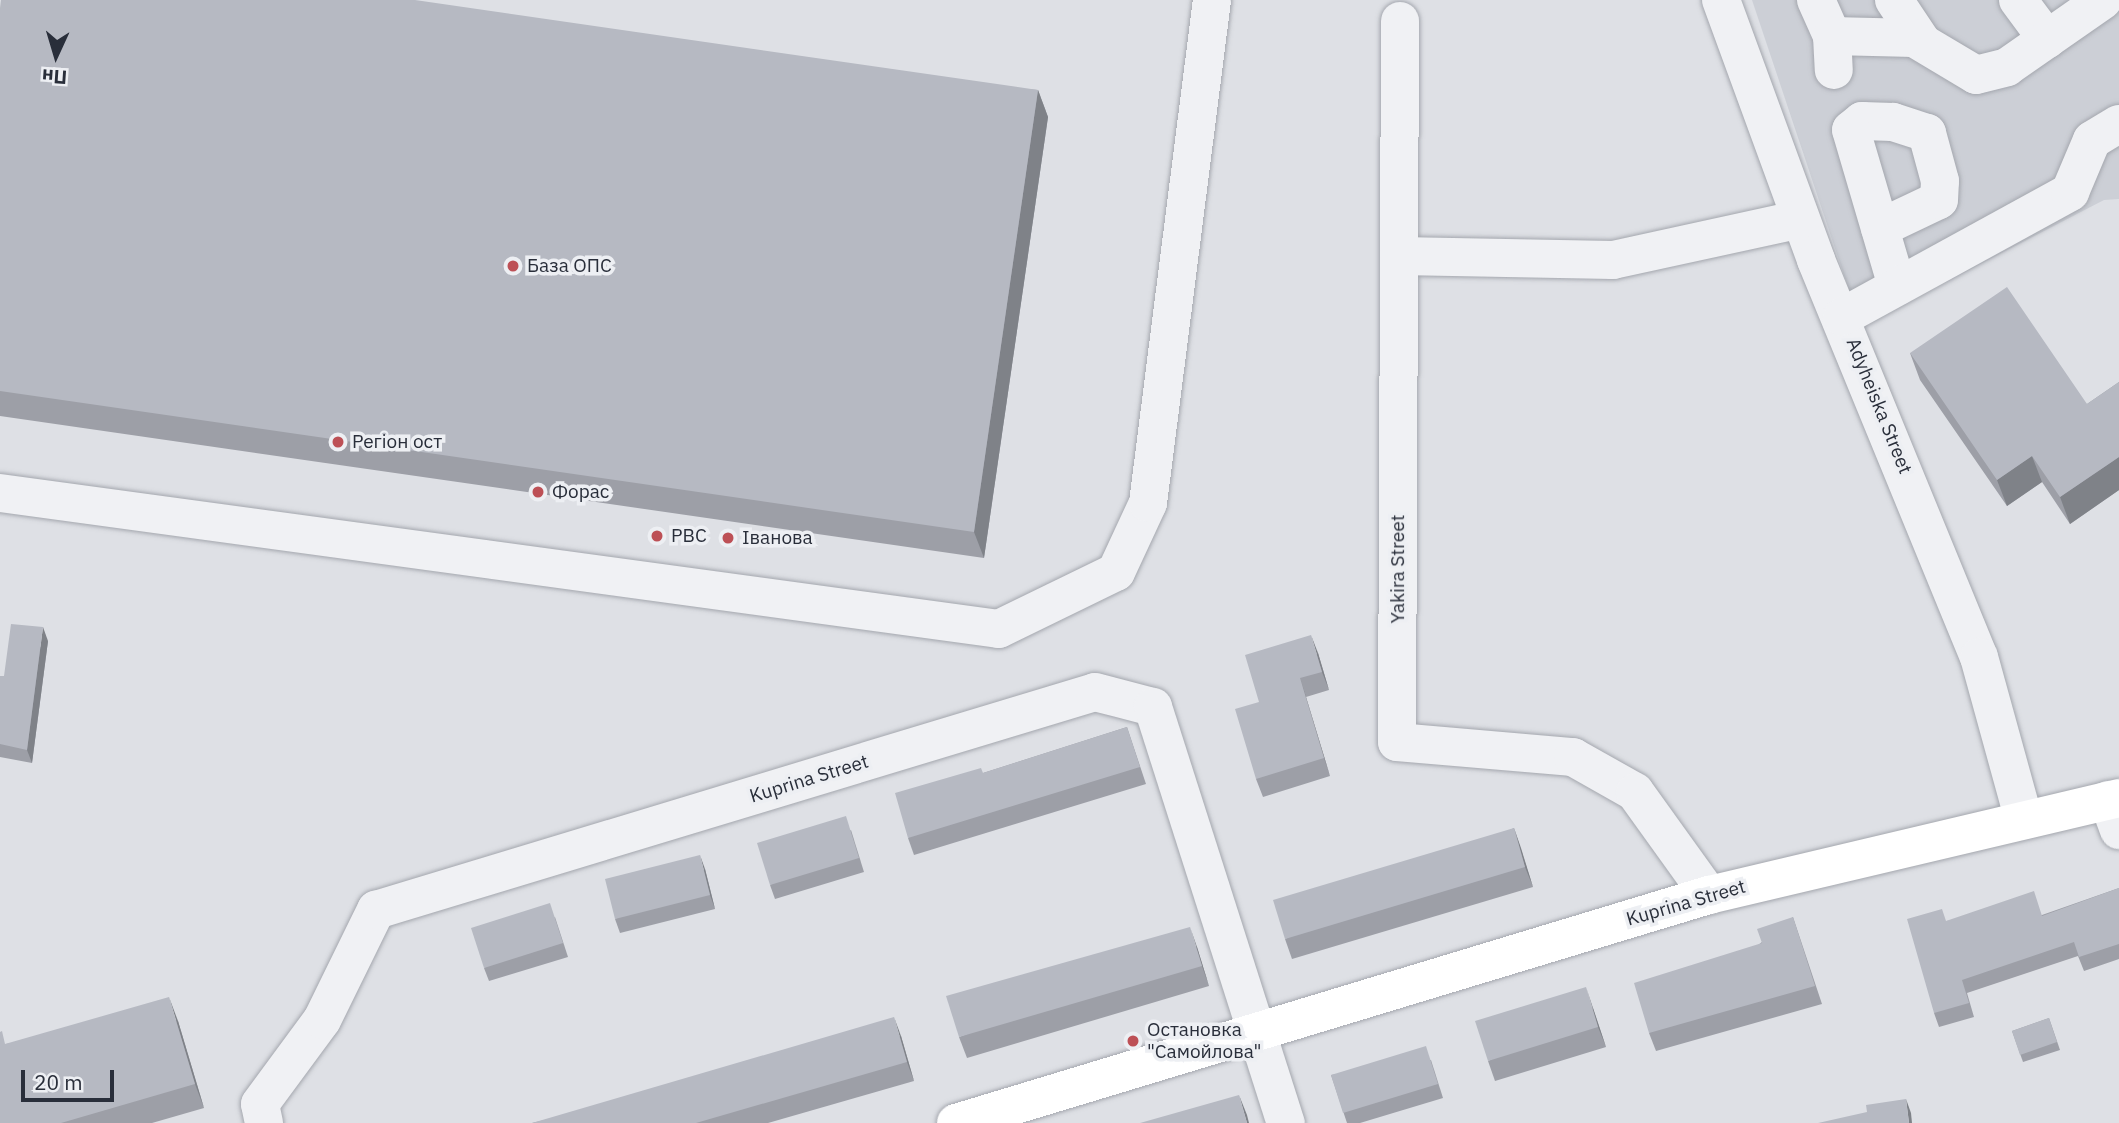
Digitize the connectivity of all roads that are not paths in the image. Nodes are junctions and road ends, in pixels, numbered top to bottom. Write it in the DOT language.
graph roads {
  1 [pos="1212,0"];
  2 [pos="1721,0"];
  3 [pos="1815,0"];
  4 [pos="1894,0"];
  5 [pos="2018,0"];
  6 [pos="2103,0"];
  7 [pos="1400,21"];
  8 [pos="2047,39"];
  9 [pos="1922,42"];
  10 [pos="2119,124"];
  11 [pos="1801,219"];
  12 [pos="1880,228"];
  13 [pos="1399,256"];
  14 [pos="1898,286"];
  15 [pos="1842,317"];
  16 [pos="0,493"];
  17 [pos="2115,809"];
  18 [pos="2023,817"];
  19 [pos="1709,895"];
  20 [pos="1258,1031"];
  21 [pos="264,1123"];
  22 [pos="956,1123"];
  23 [pos="1286,1123"];
  1 -- 16 [label="street"];
  2 -- 11 [label="street, Adyheiska Street"];
  3 -- 9 [label="street"];
  4 -- 9 [label="street"];
  5 -- 8 [label="street"];
  6 -- 8 [label="street"];
  7 -- 13 [label="street, Yakira Street"];
  8 -- 9 [label="street"];
  10 -- 14 [label="street"];
  11 -- 13 [label="street"];
  11 -- 15 [label="street, Adyheiska Street"];
  12 -- 14 [label="street"];
  13 -- 19 [label="street, Yakira Street"];
  14 -- 15 [label="street"];
  15 -- 18 [label="street, Adyheiska Street"];
  17 -- 18 [label="main road, Kuprina Street"];
  18 -- 19 [label="main road, Kuprina Street"];
  19 -- 20 [label="main road, Kuprina Street"];
  20 -- 21 [label="street, Kuprina Street"];
  20 -- 22 [label="main road, Kuprina Street"];
  20 -- 23 [label="street, Kuprina Street"];
}
